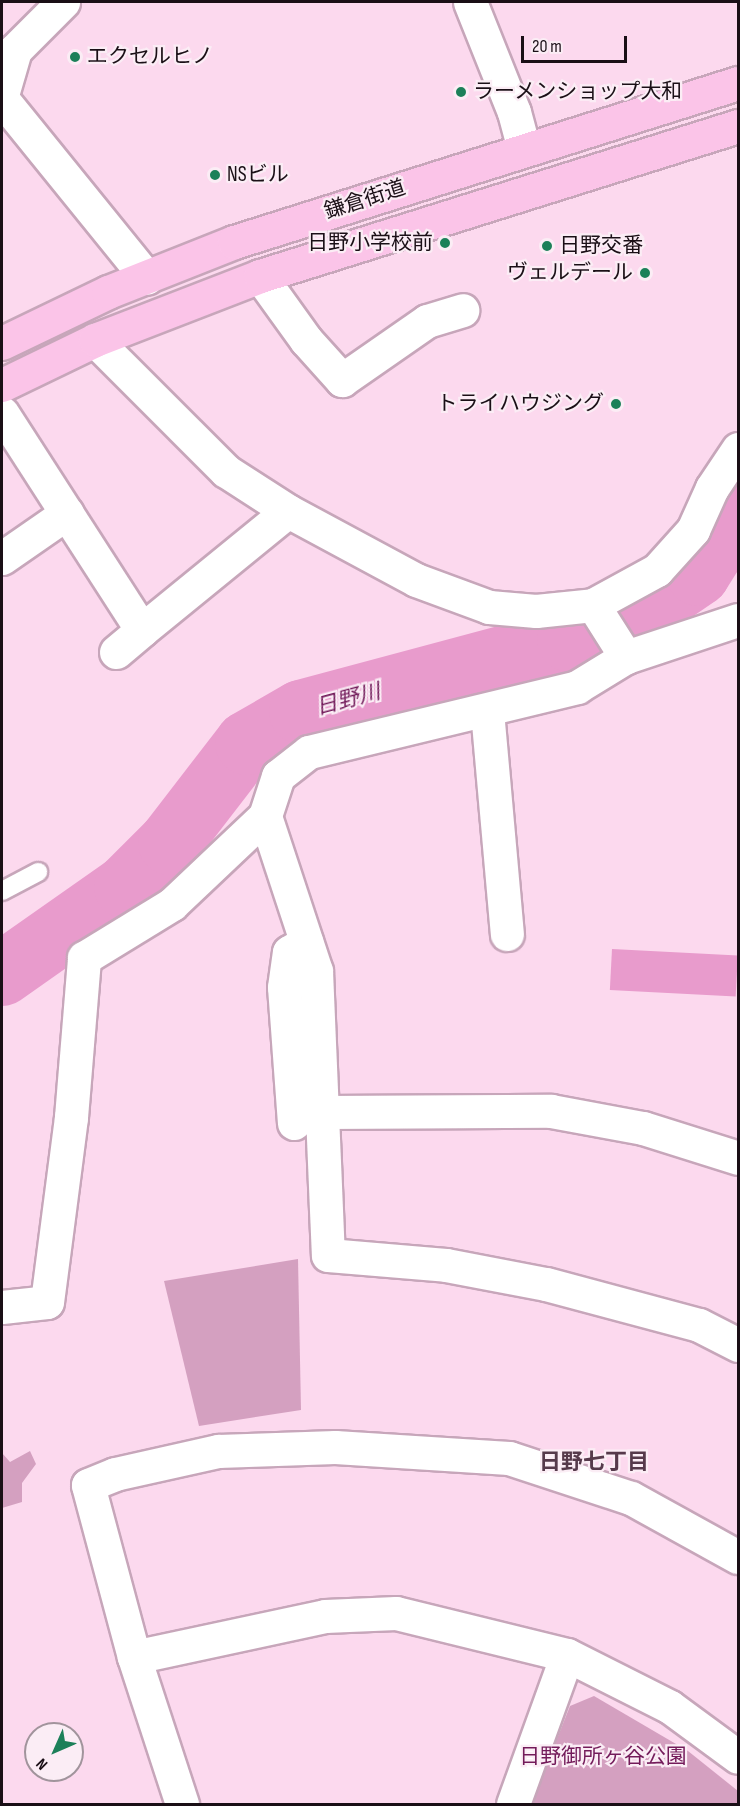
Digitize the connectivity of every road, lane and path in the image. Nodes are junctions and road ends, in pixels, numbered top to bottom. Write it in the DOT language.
graph roads {
  1 [pos="63,2"];
  2 [pos="470,2"];
  3 [pos="738,83"];
  4 [pos="2,95"];
  5 [pos="2,99"];
  6 [pos="738,126"];
  7 [pos="524,149"];
  8 [pos="260,276"];
  9 [pos="147,278"];
  10 [pos="462,310"];
  11 [pos="95,340"];
  12 [pos="2,343"];
  13 [pos="2,385"];
  14 [pos="2,413"];
  15 [pos="738,449"];
  16 [pos="288,511"];
  17 [pos="67,513"];
  18 [pos="2,558"];
  19 [pos="593,605"];
  20 [pos="738,620"];
  21 [pos="142,630"];
  22 [pos="116,652"];
  23 [pos="626,657"];
  24 [pos="487,711"];
  25 [pos="265,816"];
  26 [pos="38,872"];
  27 [pos="2,891"];
  28 [pos="507,934"];
  29 [pos="306,942"];
  30 [pos="324,1112"];
  31 [pos="294,1123"];
  32 [pos="738,1158"];
  33 [pos="2,1307"];
  34 [pos="738,1345"];
  35 [pos="738,1557"];
  36 [pos="567,1655"];
  37 [pos="134,1657"];
  38 [pos="738,1757"];
  39 [pos="182,1804"];
  40 [pos="513,1804"];
  1 -- 4 [label="street"];
  2 -- 7 [label="street"];
  3 -- 7 [label="main road, 鎌倉街道"];
  5 -- 9 [label="street"];
  6 -- 8 [label="main road, 鎌倉街道"];
  7 -- 9 [label="main road, 鎌倉街道"];
  8 -- 10 [label="street"];
  8 -- 11 [label="main road, 鎌倉街道"];
  9 -- 12 [label="main road, 鎌倉街道"];
  11 -- 13 [label="main road, 鎌倉街道"];
  11 -- 16 [label="street"];
  14 -- 17 [label="street"];
  15 -- 19 [label="street"];
  16 -- 19 [label="street"];
  16 -- 21 [label="street"];
  17 -- 18 [label="street"];
  17 -- 21 [label="street"];
  19 -- 23 [label="street"];
  20 -- 23 [label="street"];
  21 -- 22 [label="street"];
  23 -- 24 [label="street"];
  24 -- 25 [label="street"];
  24 -- 28 [label="street"];
  25 -- 29 [label="street"];
  25 -- 33 [label="street"];
  26 -- 27 [label="lane"];
  29 -- 30 [label="street"];
  29 -- 31 [label="street"];
  30 -- 32 [label="street"];
  30 -- 34 [label="street"];
  35 -- 37 [label="street"];
  36 -- 37 [label="street"];
  36 -- 38 [label="street"];
  36 -- 40 [label="street"];
  37 -- 39 [label="street"];
}
